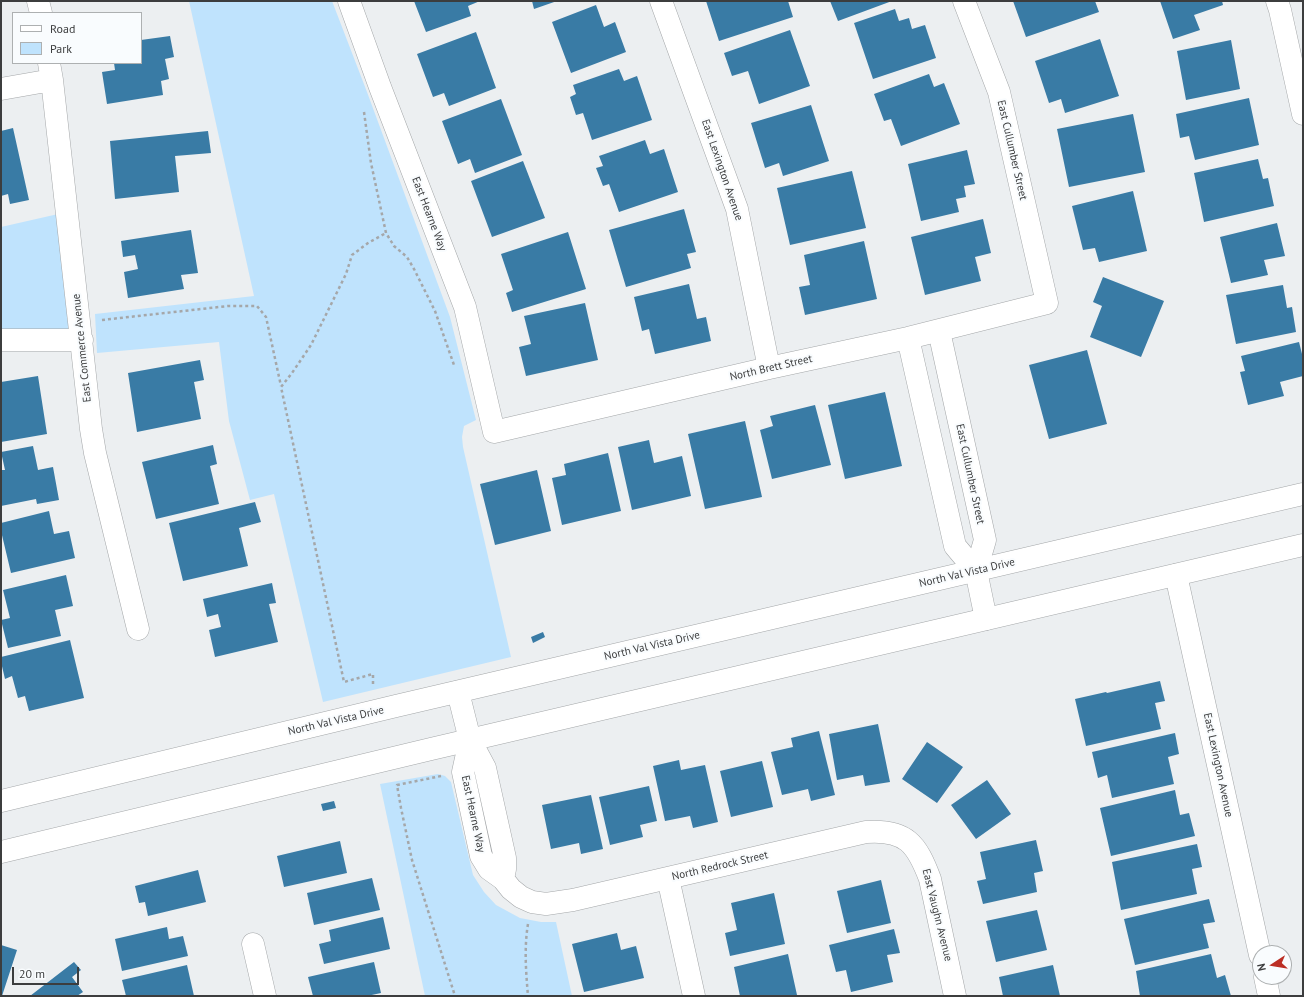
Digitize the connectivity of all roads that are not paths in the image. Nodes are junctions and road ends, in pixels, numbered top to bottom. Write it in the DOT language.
graph roads {
  1 [pos="38,1"];
  2 [pos="349,1"];
  3 [pos="661,1"];
  4 [pos="964,1"];
  5 [pos="1277,1"];
  6 [pos="41,12"];
  7 [pos="51,71"];
  8 [pos="1,89"];
  9 [pos="1303,114"];
  10 [pos="1047,303"];
  11 [pos="81,331"];
  12 [pos="939,331"];
  13 [pos="908,338"];
  14 [pos="1,340"];
  15 [pos="769,368"];
  16 [pos="494,432"];
  17 [pos="1303,494"];
  18 [pos="1303,546"];
  19 [pos="976,571"];
  20 [pos="1176,575"];
  21 [pos="986,620"];
  22 [pos="138,629"];
  23 [pos="458,692"];
  24 [pos="470,740"];
  25 [pos="1,801"];
  26 [pos="907,840"];
  27 [pos="1,852"];
  28 [pos="668,878"];
  29 [pos="532,902"];
  30 [pos="253,944"];
  31 [pos="1258,945"];
  32 [pos="1267,985"];
  33 [pos="264,996"];
  34 [pos="694,996"];
  35 [pos="956,996"];
  36 [pos="1269,996"];
  1 -- 6 [label="street"];
  2 -- 16 [label="street, East Hearne Way"];
  3 -- 15 [label="street, East Lexington Avenue"];
  4 -- 10 [label="street, East Cullumber Street"];
  5 -- 9 [label="street"];
  7 -- 8 [label="street"];
  7 -- 11 [label="street, East Commerce Avenue"];
  10 -- 12 [label="street, North Brett Street"];
  11 -- 14 [label="street"];
  11 -- 22 [label="street, East Commerce Avenue"];
  12 -- 13 [label="street, North Brett Street"];
  12 -- 19 [label="street, East Cullumber Street"];
  13 -- 15 [label="street, North Brett Street"];
  13 -- 19 [label="street, East Cullumber Street"];
  15 -- 16 [label="street, North Brett Street"];
  17 -- 19 [label="street, North Val Vista Drive"];
  18 -- 20 [label="street"];
  19 -- 21 [label="street, East Cullumber Street"];
  19 -- 23 [label="street, North Val Vista Drive"];
  20 -- 21 [label="street"];
  20 -- 31 [label="street, East Lexington Avenue"];
  21 -- 24 [label="street"];
  23 -- 24 [label="street, East Hearne Way"];
  23 -- 25 [label="street, North Val Vista Drive"];
  24 -- 27 [label="street"];
  24 -- 29 [label="street, East Hearne Way"];
  26 -- 28 [label="street, North Redrock Street"];
  26 -- 35 [label="street, East Vaughn Avenue"];
  28 -- 29 [label="street, North Redrock Street"];
  28 -- 34 [label="street"];
  30 -- 33 [label="street"];
  32 -- 36 [label="street"];
}
